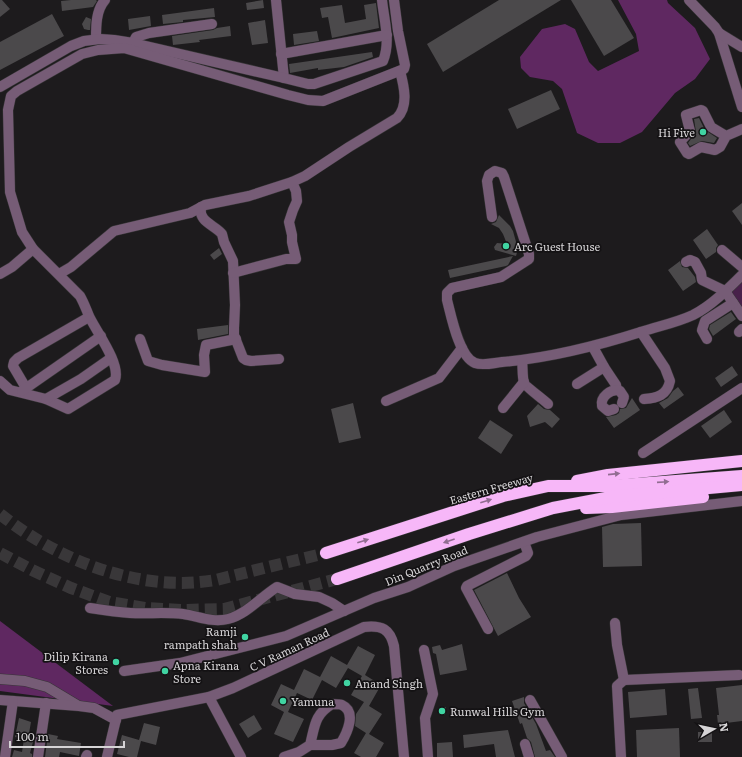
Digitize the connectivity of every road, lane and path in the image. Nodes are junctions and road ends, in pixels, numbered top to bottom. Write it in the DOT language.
graph roads {
  1 [pos="105,0"];
  2 [pos="276,0"];
  3 [pos="382,0"];
  4 [pos="394,0"];
  5 [pos="689,0"];
  6 [pos="212,24"];
  7 [pos="719,33"];
  8 [pos="387,35"];
  9 [pos="96,40"];
  10 [pos="133,43"];
  11 [pos="742,47"];
  12 [pos="281,54"];
  13 [pos="400,71"];
  14 [pos="284,78"];
  15 [pos="0,87"];
  16 [pos="742,107"];
  17 [pos="742,129"];
  18 [pos="726,136"];
  19 [pos="292,182"];
  20 [pos="5,192"];
  21 [pos="201,207"];
  22 [pos="492,217"];
  23 [pos="34,249"];
  24 [pos="722,250"];
  25 [pos="686,262"];
  26 [pos="742,267"];
  27 [pos="234,273"];
  28 [pos="0,274"];
  29 [pos="59,274"];
  30 [pos="742,275"];
  31 [pos="725,291"];
  32 [pos="733,303"];
  33 [pos="742,316"];
  34 [pos="90,317"];
  35 [pos="640,332"];
  36 [pos="101,336"];
  37 [pos="140,339"];
  38 [pos="236,339"];
  39 [pos="707,339"];
  40 [pos="593,347"];
  41 [pos="462,348"];
  42 [pos="111,358"];
  43 [pos="279,359"];
  44 [pos="522,361"];
  45 [pos="604,367"];
  46 [pos="0,381"];
  47 [pos="524,382"];
  48 [pos="577,384"];
  49 [pos="742,388"];
  50 [pos="23,390"];
  51 [pos="617,390"];
  52 [pos="46,399"];
  53 [pos="644,400"];
  54 [pos="386,401"];
  55 [pos="548,404"];
  56 [pos="503,408"];
  57 [pos="643,453"];
  58 [pos="742,461"];
  59 [pos="742,476"];
  60 [pos="742,485"];
  61 [pos="548,486"];
  62 [pos="610,492"];
  63 [pos="742,492"];
  64 [pos="742,501"];
  65 [pos="553,508"];
  66 [pos="524,542"];
  67 [pos="326,553"];
  68 [pos="337,579"];
  69 [pos="90,608"];
  70 [pos="344,611"];
  71 [pos="615,623"];
  72 [pos="488,629"];
  73 [pos="424,650"];
  74 [pos="124,671"];
  75 [pos="739,675"];
  76 [pos="0,679"];
  77 [pos="624,680"];
  78 [pos="209,696"];
  79 [pos="0,700"];
  80 [pos="530,700"];
  81 [pos="13,701"];
  82 [pos="46,703"];
  83 [pos="79,706"];
  84 [pos="116,720"];
  85 [pos="524,744"];
  86 [pos="310,745"];
  87 [pos="5,757"];
  88 [pos="38,757"];
  89 [pos="107,757"];
  90 [pos="241,757"];
  91 [pos="284,757"];
  92 [pos="404,757"];
  93 [pos="428,757"];
  94 [pos="529,757"];
  95 [pos="562,757"];
  96 [pos="622,757"];
  1 -- 9 [label="street"];
  2 -- 12 [label="street"];
  3 -- 8 [label="street"];
  4 -- 13 [label="street"];
  5 -- 7 [label="street"];
  6 -- 10 [label="street"];
  7 -- 11 [label="street"];
  7 -- 16 [label="street"];
  8 -- 12 [label="street"];
  8 -- 14 [label="street"];
  9 -- 10 [label="street"];
  9 -- 15 [label="street"];
  10 -- 14 [label="street"];
  12 -- 14 [label="street"];
  13 -- 19 [label="street"];
  13 -- 20 [label="street"];
  17 -- 18 [label="street"];
  18 -- 18 [label="street"];
  19 -- 21 [label="street"];
  19 -- 27 [label="street"];
  20 -- 23 [label="street"];
  21 -- 27 [label="street"];
  21 -- 29 [label="street"];
  22 -- 41 [label="street"];
  23 -- 28 [label="street"];
  23 -- 29 [label="street"];
  24 -- 26 [label="street"];
  25 -- 31 [label="street"];
  27 -- 38 [label="street"];
  29 -- 34 [label="street"];
  30 -- 31 [label="street"];
  31 -- 32 [label="street"];
  31 -- 35 [label="street"];
  32 -- 33 [label="street"];
  32 -- 39 [label="street"];
  34 -- 36 [label="street"];
  34 -- 50 [label="street"];
  35 -- 40 [label="street"];
  35 -- 53 [label="street"];
  36 -- 42 [label="street"];
  36 -- 50 [label="street"];
  37 -- 38 [label="street"];
  38 -- 43 [label="street"];
  40 -- 44 [label="street"];
  40 -- 45 [label="street"];
  41 -- 44 [label="street"];
  41 -- 54 [label="street"];
  42 -- 52 [label="street"];
  42 -- 52 [label="street"];
  44 -- 47 [label="street"];
  45 -- 48 [label="street"];
  45 -- 51 [label="street"];
  46 -- 50 [label="street"];
  47 -- 55 [label="street"];
  47 -- 56 [label="street"];
  49 -- 57 [label="street"];
  50 -- 52 [label="street"];
  51 -- 51 [label="street"];
  61 -- 58 [label="highway, one-way"];
  62 -- 59 [label="highway, Eastern Freeway, one-way"];
  60 -- 62 [label="highway, Eastern Freeway"];
  61 -- 62 [label="highway, Eastern Freeway"];
  67 -- 61 [label="highway, Eastern Freeway, one-way"];
  62 -- 65 [label="highway, Eastern Freeway"];
  63 -- 65 [label="highway"];
  64 -- 66 [label="street, Din Quarry Road"];
  65 -- 68 [label="highway, Eastern Freeway, one-way"];
  66 -- 70 [label="street, Din Quarry Road"];
  66 -- 72 [label="street"];
  69 -- 70 [label="street"];
  70 -- 74 [label="street, Din Quarry Road"];
  71 -- 77 [label="street"];
  73 -- 93 [label="street"];
  75 -- 77 [label="street"];
  76 -- 83 [label="street"];
  77 -- 96 [label="street"];
  78 -- 84 [label="street, C V Raman Road"];
  78 -- 90 [label="street"];
  78 -- 92 [label="street, C V Raman Road"];
  79 -- 81 [label="street"];
  80 -- 95 [label="street"];
  81 -- 82 [label="street"];
  81 -- 87 [label="street"];
  82 -- 83 [label="street"];
  82 -- 88 [label="street"];
  83 -- 84 [label="street"];
  84 -- 89 [label="street"];
  85 -- 94 [label="street"];
  86 -- 86 [label="street"];
  86 -- 91 [label="street"];
}
